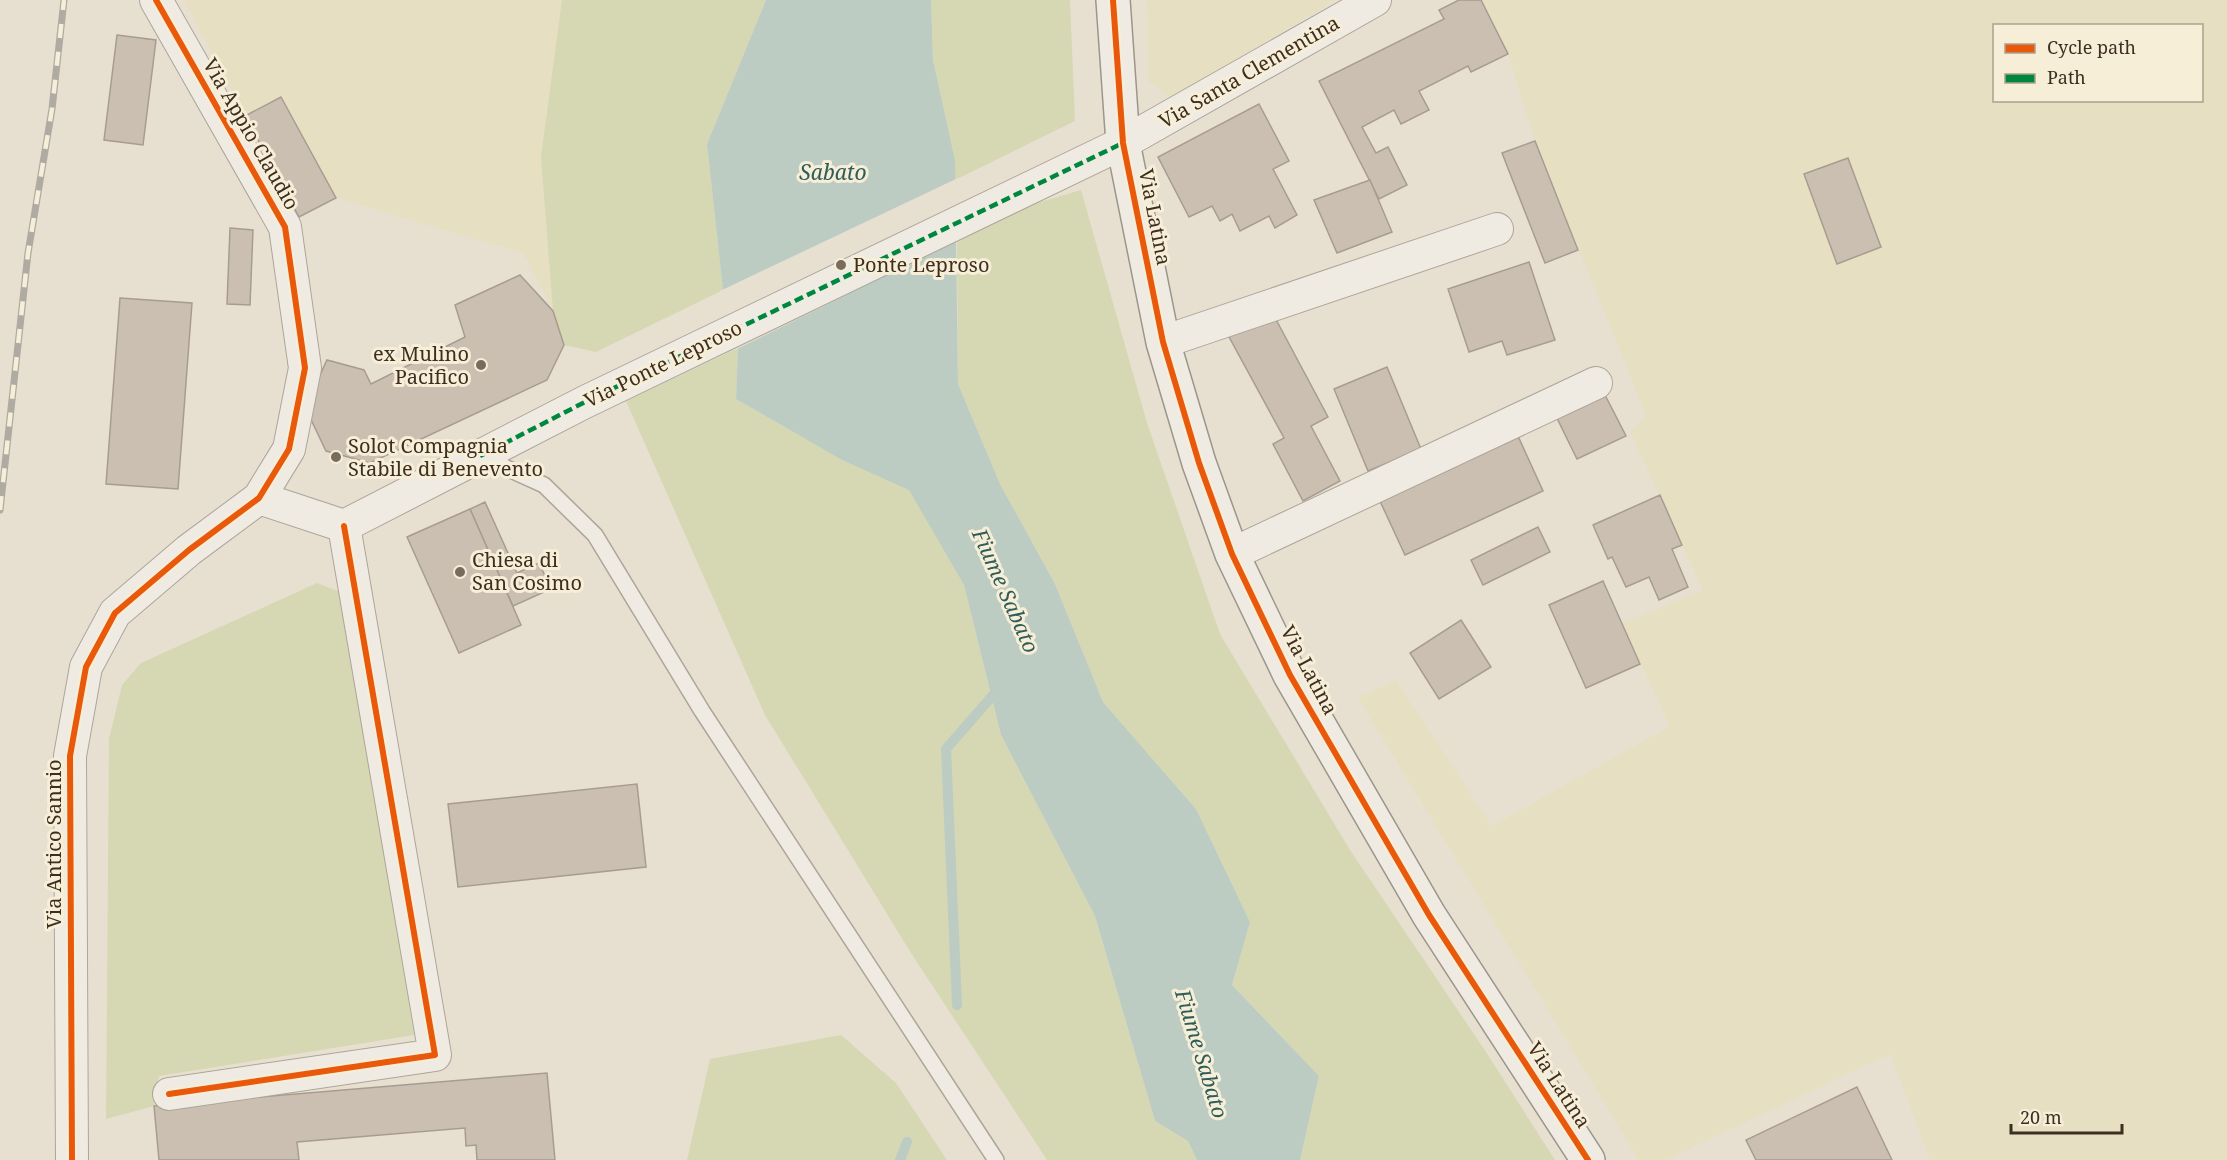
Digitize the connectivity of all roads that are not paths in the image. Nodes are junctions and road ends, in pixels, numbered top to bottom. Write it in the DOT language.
graph roads {
  1 [pos="156,0"];
  2 [pos="1113,0"];
  3 [pos="1375,0"];
  4 [pos="1123,143"];
  5 [pos="1065,169"];
  6 [pos="1497,229"];
  7 [pos="1163,342"];
  8 [pos="1596,382"];
  9 [pos="480,456"];
  10 [pos="259,498"];
  11 [pos="344,526"];
  12 [pos="1232,554"];
  13 [pos="169,1094"];
  14 [pos="72,1160"];
  15 [pos="996,1160"];
  16 [pos="1588,1160"];
  1 -- 10 [label="street, Via Appio Claudio"];
  2 -- 4 [label="street, Via Latina"];
  3 -- 4 [label="street, Via Santa Clementina"];
  4 -- 5 [label="street, Via Santa Clementina"];
  4 -- 7 [label="street, Via Latina"];
  5 -- 9 [label="street, Via Ponte Leproso"];
  6 -- 7 [label="street"];
  7 -- 12 [label="street, Via Latina"];
  8 -- 12 [label="street"];
  9 -- 11 [label="street, Via Ponte Leproso"];
  9 -- 15 [label="lane"];
  10 -- 11 [label="street"];
  10 -- 14 [label="street, Via Antico Sannio"];
  11 -- 13 [label="street"];
  12 -- 16 [label="street, Via Latina"];
}
